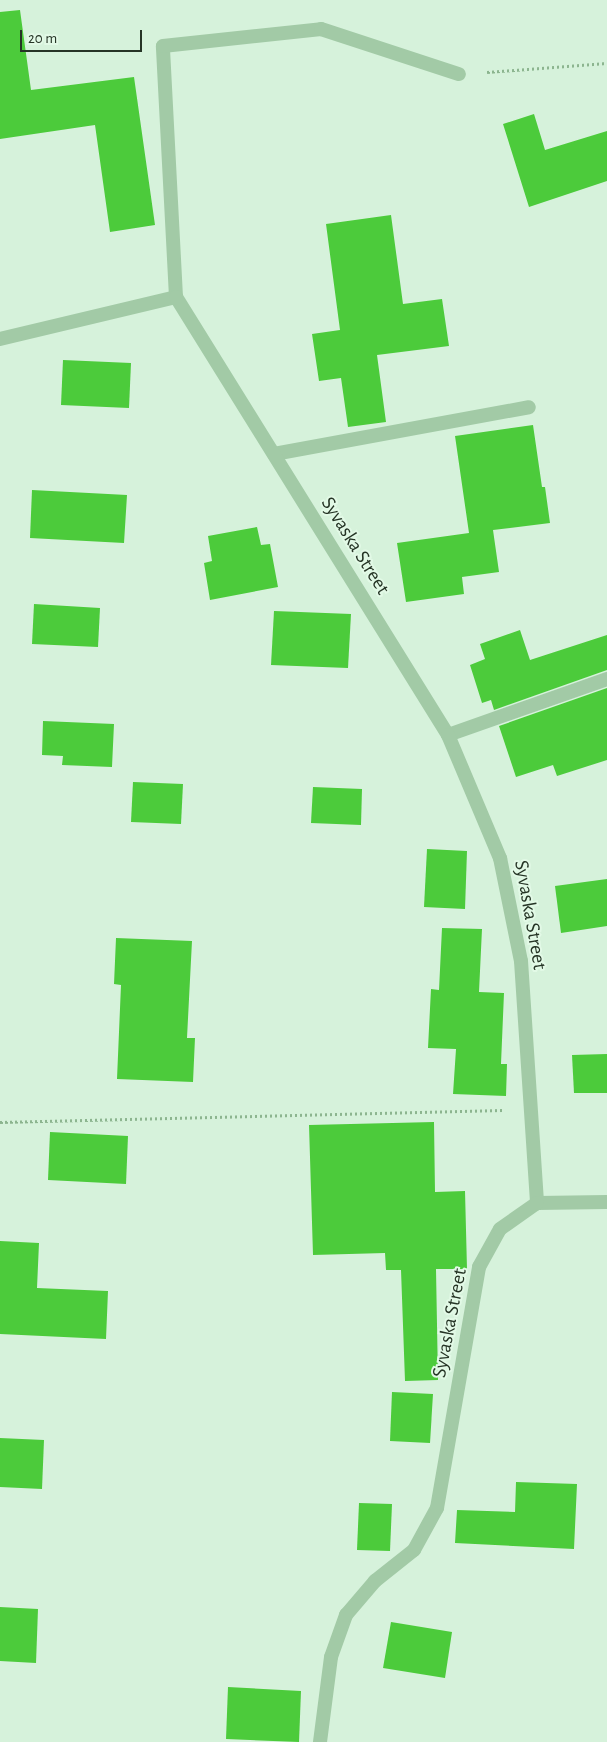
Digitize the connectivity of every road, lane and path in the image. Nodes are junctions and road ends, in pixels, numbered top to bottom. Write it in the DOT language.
graph roads {
  1 [pos="607,63"];
  2 [pos="459,74"];
  3 [pos="176,297"];
  4 [pos="0,339"];
  5 [pos="530,407"];
  6 [pos="274,454"];
  7 [pos="607,679"];
  8 [pos="448,734"];
  9 [pos="531,1110"];
  10 [pos="0,1122"];
  11 [pos="607,1202"];
  12 [pos="537,1203"];
  13 [pos="320,1742"];
  1 -- 2 [label="path"];
  2 -- 3 [label="street"];
  3 -- 4 [label="street"];
  3 -- 6 [label="street, Syvaska Street"];
  5 -- 6 [label="street"];
  6 -- 8 [label="street, Syvaska Street"];
  7 -- 8 [label="street"];
  8 -- 9 [label="street, Syvaska Street"];
  9 -- 10 [label="path"];
  9 -- 12 [label="street, Syvaska Street"];
  11 -- 12 [label="street"];
  12 -- 13 [label="street, Syvaska Street"];
}
